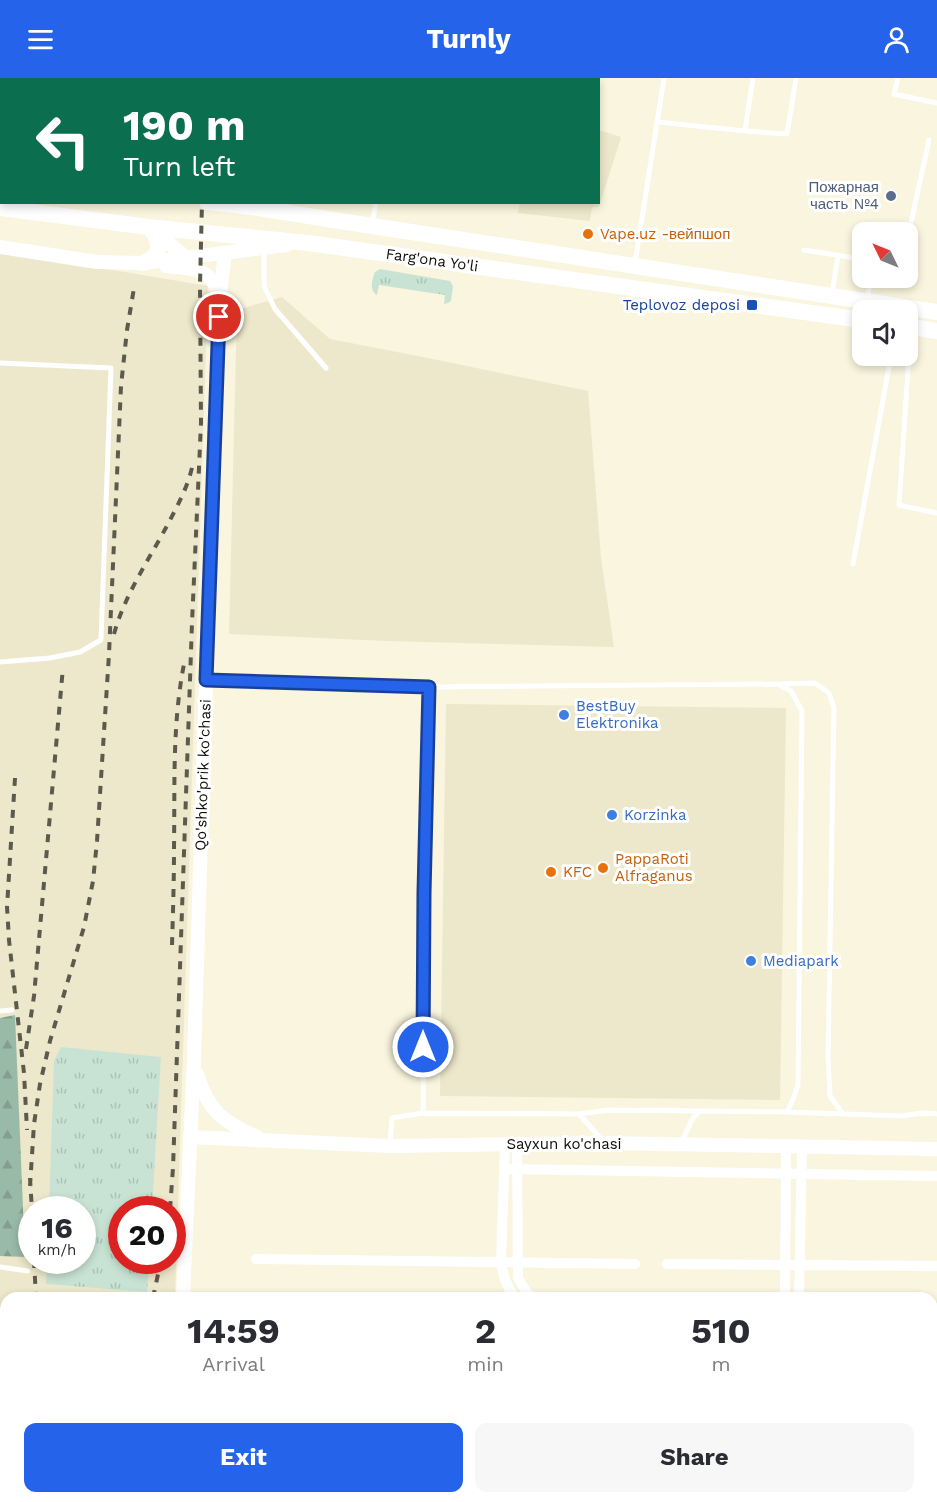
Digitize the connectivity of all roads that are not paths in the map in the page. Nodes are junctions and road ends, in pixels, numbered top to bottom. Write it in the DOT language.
graph roads {
  1 [pos="664,78"];
  2 [pos="753,78"];
  3 [pos="796,78"];
  4 [pos="898,78"];
  5 [pos="937,103"];
  6 [pos="658,122"];
  7 [pos="745,131"];
  8 [pos="929,140"];
  9 [pos="224,204"];
  10 [pos="376,204"];
  11 [pos="0,208"];
  12 [pos="911,222"];
  13 [pos="372,226"];
  14 [pos="149,227"];
  15 [pos="264,243"];
  16 [pos="0,247"];
  17 [pos="804,250"];
  18 [pos="225,254"];
  19 [pos="838,255"];
  20 [pos="186,258"];
  21 [pos="852,258"];
  22 [pos="143,263"];
  23 [pos="634,266"];
  24 [pos="201,270"];
  25 [pos="220,294"];
  26 [pos="832,296"];
  27 [pos="860,300"];
  28 [pos="918,309"];
  29 [pos="937,312"];
  30 [pos="852,319"];
  31 [pos="918,328"];
  32 [pos="937,331"];
  33 [pos="0,363"];
  34 [pos="889,366"];
  35 [pos="908,366"];
  36 [pos="326,368"];
  37 [pos="937,513"];
  38 [pos="853,564"];
  39 [pos="0,662"];
  40 [pos="206,680"];
  41 [pos="777,684"];
  42 [pos="429,687"];
  43 [pos="0,1011"];
  44 [pos="12,1011"];
  45 [pos="194,1057"];
  46 [pos="700,1111"];
  47 [pos="787,1112"];
  48 [pos="423,1113"];
  49 [pos="579,1114"];
  50 [pos="843,1114"];
  51 [pos="937,1114"];
  52 [pos="190,1137"];
  53 [pos="262,1140"];
  54 [pos="605,1143"];
  55 [pos="511,1144"];
  56 [pos="681,1145"];
  57 [pos="390,1146"];
  58 [pos="786,1147"];
  59 [pos="802,1147"];
  60 [pos="937,1149"];
  61 [pos="504,1169"];
  62 [pos="517,1169"];
  63 [pos="786,1174"];
  64 [pos="802,1174"];
  65 [pos="936,1176"];
  66 [pos="256,1259"];
  67 [pos="501,1261"];
  68 [pos="517,1262"];
  69 [pos="635,1264"];
  70 [pos="667,1264"];
  71 [pos="785,1265"];
  72 [pos="800,1265"];
  73 [pos="936,1266"];
  74 [pos="0,1267"];
  75 [pos="18,1270"];
  76 [pos="183,1292"];
  77 [pos="511,1292"];
  78 [pos="526,1292"];
  79 [pos="785,1292"];
  80 [pos="800,1292"];
  1 -- 6 [label="lane"];
  2 -- 7 [label="lane"];
  3 -- 7 [label="lane"];
  4 -- 5 [label="lane"];
  6 -- 7 [label="lane"];
  6 -- 23 [label="lane"];
  8 -- 12 [label="lane"];
  9 -- 13 [label="main road, Farg'ona Yo'li"];
  10 -- 13 [label="lane"];
  11 -- 14 [label="main road, Farg'ona Yo'li"];
  13 -- 23 [label="main road, Farg'ona Yo'li"];
  14 -- 15 [label="main road, Farg'ona Yo'li"];
  14 -- 20 [label="street"];
  14 -- 22 [label="main road"];
  15 -- 18 [label="street"];
  15 -- 30 [label="main road, Farg'ona Yo'li"];
  15 -- 36 [label="lane"];
  16 -- 22 [label="street"];
  17 -- 19 [label="lane"];
  18 -- 20 [label="street"];
  18 -- 25 [label="street, Qo'shko'prik ko'chasi"];
  19 -- 21 [label="lane"];
  19 -- 26 [label="lane"];
  20 -- 22 [label="street"];
  20 -- 24 [label="street"];
  22 -- 24 [label="street"];
  23 -- 26 [label="main road, Farg'ona Yo'li"];
  24 -- 25 [label="street"];
  25 -- 40 [label="street, Qo'shko'prik ko'chasi"];
  26 -- 27 [label="main road, Farg'ona Yo'li"];
  28 -- 29 [label="main road, Farg'ona Yo'li"];
  31 -- 32 [label="main road"];
  33 -- 39 [label="lane"];
  34 -- 38 [label="lane"];
  35 -- 37 [label="lane"];
  40 -- 42 [label="lane"];
  40 -- 45 [label="street, Qo'shko'prik ko'chasi"];
  41 -- 42 [label="lane"];
  41 -- 47 [label="lane"];
  41 -- 50 [label="lane"];
  42 -- 48 [label="lane"];
  43 -- 44 [label="lane"];
  45 -- 52 [label="street, Qo'shko'prik ko'chasi"];
  45 -- 53 [label="street"];
  46 -- 47 [label="lane"];
  46 -- 49 [label="lane"];
  46 -- 56 [label="lane"];
  47 -- 50 [label="lane"];
  48 -- 49 [label="lane"];
  48 -- 57 [label="lane"];
  49 -- 54 [label="lane"];
  50 -- 51 [label="lane"];
  52 -- 53 [label="street, Sayxun ko'chasi"];
  52 -- 76 [label="street, Qo'shko'prik ko'chasi"];
  53 -- 57 [label="street, Sayxun ko'chasi"];
  54 -- 55 [label="street, Sayxun ko'chasi"];
  54 -- 56 [label="street, Sayxun ko'chasi"];
  55 -- 57 [label="street, Sayxun ko'chasi"];
  55 -- 61 [label="street"];
  55 -- 62 [label="street"];
  56 -- 58 [label="street, Sayxun ko'chasi"];
  58 -- 59 [label="street, Sayxun ko'chasi"];
  58 -- 63 [label="street"];
  59 -- 60 [label="street, Sayxun ko'chasi"];
  59 -- 64 [label="street"];
  61 -- 62 [label="street"];
  61 -- 67 [label="street"];
  62 -- 63 [label="street"];
  62 -- 68 [label="street"];
  63 -- 64 [label="street"];
  63 -- 71 [label="street"];
  64 -- 65 [label="street"];
  64 -- 72 [label="street"];
  66 -- 67 [label="street"];
  67 -- 68 [label="street"];
  67 -- 77 [label="street"];
  68 -- 69 [label="street"];
  68 -- 78 [label="street"];
  70 -- 71 [label="street"];
  71 -- 72 [label="street"];
  71 -- 79 [label="street"];
  72 -- 73 [label="street"];
  72 -- 80 [label="street"];
  74 -- 75 [label="lane"];
}
